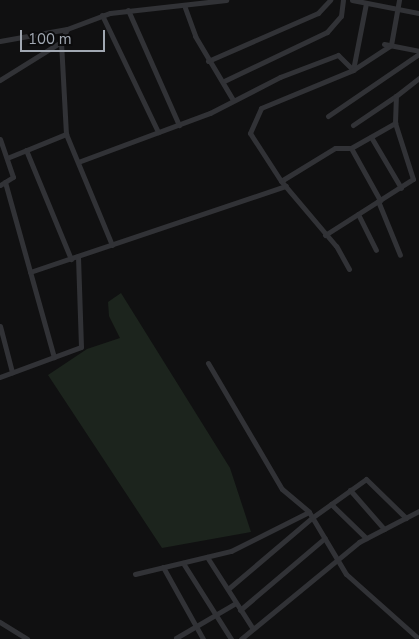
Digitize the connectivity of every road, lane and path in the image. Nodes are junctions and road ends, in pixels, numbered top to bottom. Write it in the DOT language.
graph roads {
  1 [pos="226,0"];
  2 [pos="330,0"];
  3 [pos="343,0"];
  4 [pos="352,0"];
  5 [pos="399,0"];
  6 [pos="366,3"];
  7 [pos="184,5"];
  8 [pos="398,9"];
  9 [pos="128,10"];
  10 [pos="419,13"];
  11 [pos="102,16"];
  12 [pos="67,29"];
  13 [pos="0,41"];
  14 [pos="60,42"];
  15 [pos="384,44"];
  16 [pos="391,45"];
  17 [pos="419,53"];
  18 [pos="208,61"];
  19 [pos="353,70"];
  20 [pos="419,78"];
  21 [pos="0,80"];
  22 [pos="224,81"];
  23 [pos="396,96"];
  24 [pos="233,100"];
  25 [pos="328,116"];
  26 [pos="395,123"];
  27 [pos="353,124"];
  28 [pos="179,125"];
  29 [pos="158,132"];
  30 [pos="66,134"];
  31 [pos="371,137"];
  32 [pos="0,139"];
  33 [pos="351,148"];
  34 [pos="26,150"];
  35 [pos="6,158"];
  36 [pos="78,162"];
  37 [pos="281,181"];
  38 [pos="3,183"];
  39 [pos="286,186"];
  40 [pos="401,188"];
  41 [pos="379,201"];
  42 [pos="358,214"];
  43 [pos="325,235"];
  44 [pos="112,245"];
  45 [pos="376,250"];
  46 [pos="78,256"];
  47 [pos="400,256"];
  48 [pos="71,259"];
  49 [pos="349,269"];
  50 [pos="30,272"];
  51 [pos="0,326"];
  52 [pos="54,357"];
  53 [pos="208,363"];
  54 [pos="12,372"];
  55 [pos="0,377"];
  56 [pos="350,490"];
  57 [pos="331,504"];
  58 [pos="310,512"];
  59 [pos="419,512"];
  60 [pos="313,517"];
  61 [pos="406,518"];
  62 [pos="384,529"];
  63 [pos="325,538"];
  64 [pos="366,538"];
  65 [pos="207,557"];
  66 [pos="338,559"];
  67 [pos="183,562"];
  68 [pos="163,567"];
  69 [pos="135,574"];
  70 [pos="228,589"];
  71 [pos="236,603"];
  72 [pos="240,610"];
  73 [pos="215,615"];
  74 [pos="0,622"];
  75 [pos="196,626"];
  76 [pos="252,629"];
  77 [pos="176,638"];
  78 [pos="27,639"];
  79 [pos="203,639"];
  80 [pos="230,639"];
  81 [pos="241,639"];
  82 [pos="419,639"];
  1 -- 7 [label="street"];
  2 -- 18 [label="street"];
  3 -- 22 [label="street"];
  4 -- 6 [label="street"];
  5 -- 8 [label="street"];
  6 -- 8 [label="street"];
  6 -- 19 [label="street"];
  7 -- 9 [label="street"];
  7 -- 18 [label="street"];
  8 -- 10 [label="street"];
  8 -- 16 [label="street"];
  9 -- 11 [label="street"];
  9 -- 28 [label="street"];
  11 -- 12 [label="street"];
  11 -- 29 [label="street"];
  12 -- 13 [label="street"];
  12 -- 14 [label="street"];
  14 -- 21 [label="street"];
  14 -- 30 [label="street"];
  15 -- 16 [label="street"];
  16 -- 17 [label="street"];
  16 -- 19 [label="street"];
  17 -- 25 [label="street"];
  18 -- 22 [label="street"];
  19 -- 24 [label="street"];
  19 -- 37 [label="street"];
  20 -- 23 [label="street"];
  22 -- 24 [label="street"];
  23 -- 26 [label="street"];
  23 -- 27 [label="street"];
  24 -- 28 [label="street"];
  26 -- 31 [label="street"];
  26 -- 40 [label="street"];
  28 -- 29 [label="street"];
  29 -- 36 [label="street"];
  30 -- 34 [label="street"];
  30 -- 36 [label="street"];
  31 -- 33 [label="street"];
  31 -- 40 [label="street"];
  32 -- 35 [label="street"];
  33 -- 37 [label="street"];
  33 -- 41 [label="street"];
  34 -- 35 [label="street"];
  34 -- 48 [label="street"];
  35 -- 38 [label="street"];
  36 -- 44 [label="street"];
  37 -- 39 [label="street"];
  38 -- 50 [label="street"];
  39 -- 43 [label="street"];
  39 -- 44 [label="street"];
  40 -- 41 [label="street"];
  41 -- 42 [label="street"];
  41 -- 47 [label="street"];
  42 -- 43 [label="street"];
  42 -- 45 [label="street"];
  43 -- 49 [label="street"];
  44 -- 46 [label="street"];
  46 -- 48 [label="street"];
  46 -- 52 [label="street"];
  48 -- 50 [label="street"];
  50 -- 52 [label="street"];
  51 -- 54 [label="street"];
  52 -- 54 [label="street"];
  53 -- 58 [label="street"];
  54 -- 55 [label="street"];
  56 -- 57 [label="street"];
  56 -- 61 [label="street"];
  56 -- 62 [label="street"];
  57 -- 60 [label="street"];
  57 -- 64 [label="street"];
  58 -- 60 [label="street"];
  58 -- 65 [label="street"];
  59 -- 61 [label="street"];
  60 -- 63 [label="street"];
  60 -- 70 [label="street"];
  61 -- 62 [label="street"];
  62 -- 64 [label="street"];
  63 -- 66 [label="street"];
  63 -- 72 [label="street"];
  64 -- 66 [label="street"];
  65 -- 67 [label="street"];
  65 -- 70 [label="street"];
  66 -- 76 [label="street"];
  66 -- 82 [label="street"];
  67 -- 68 [label="street"];
  67 -- 73 [label="street"];
  68 -- 69 [label="street"];
  68 -- 75 [label="street"];
  70 -- 71 [label="street"];
  71 -- 72 [label="street"];
  71 -- 73 [label="street"];
  72 -- 76 [label="street"];
  73 -- 75 [label="street"];
  73 -- 80 [label="street"];
  74 -- 78 [label="street"];
  75 -- 77 [label="street"];
  75 -- 79 [label="street"];
  76 -- 81 [label="street"];
}
